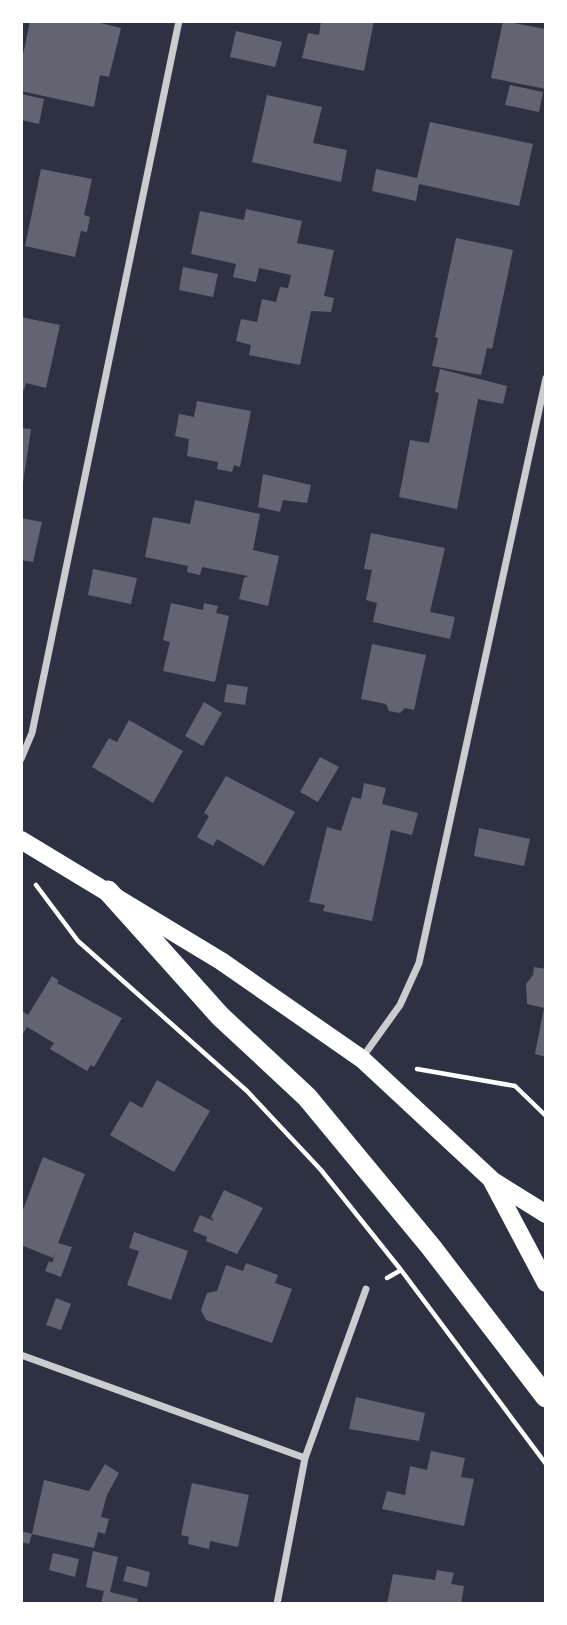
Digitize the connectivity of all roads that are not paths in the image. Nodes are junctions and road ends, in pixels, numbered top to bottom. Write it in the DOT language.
graph roads {
  1 [pos="179,21"];
  2 [pos="546,378"];
  3 [pos="21,759"];
  4 [pos="21,840"];
  5 [pos="108,891"];
  6 [pos="362,1059"];
  7 [pos="491,1179"];
  8 [pos="546,1214"];
  9 [pos="546,1283"];
  10 [pos="366,1289"];
  11 [pos="21,1355"];
  12 [pos="546,1397"];
  13 [pos="305,1458"];
  14 [pos="277,1604"];
  1 -- 3 [label="street"];
  2 -- 6 [label="street"];
  4 -- 5 [label="main road"];
  5 -- 6 [label="main road"];
  5 -- 12 [label="highway"];
  6 -- 7 [label="main road"];
  7 -- 8 [label="main road"];
  7 -- 9 [label="main road"];
  10 -- 13 [label="street"];
  11 -- 13 [label="street"];
  13 -- 14 [label="street"];
}
